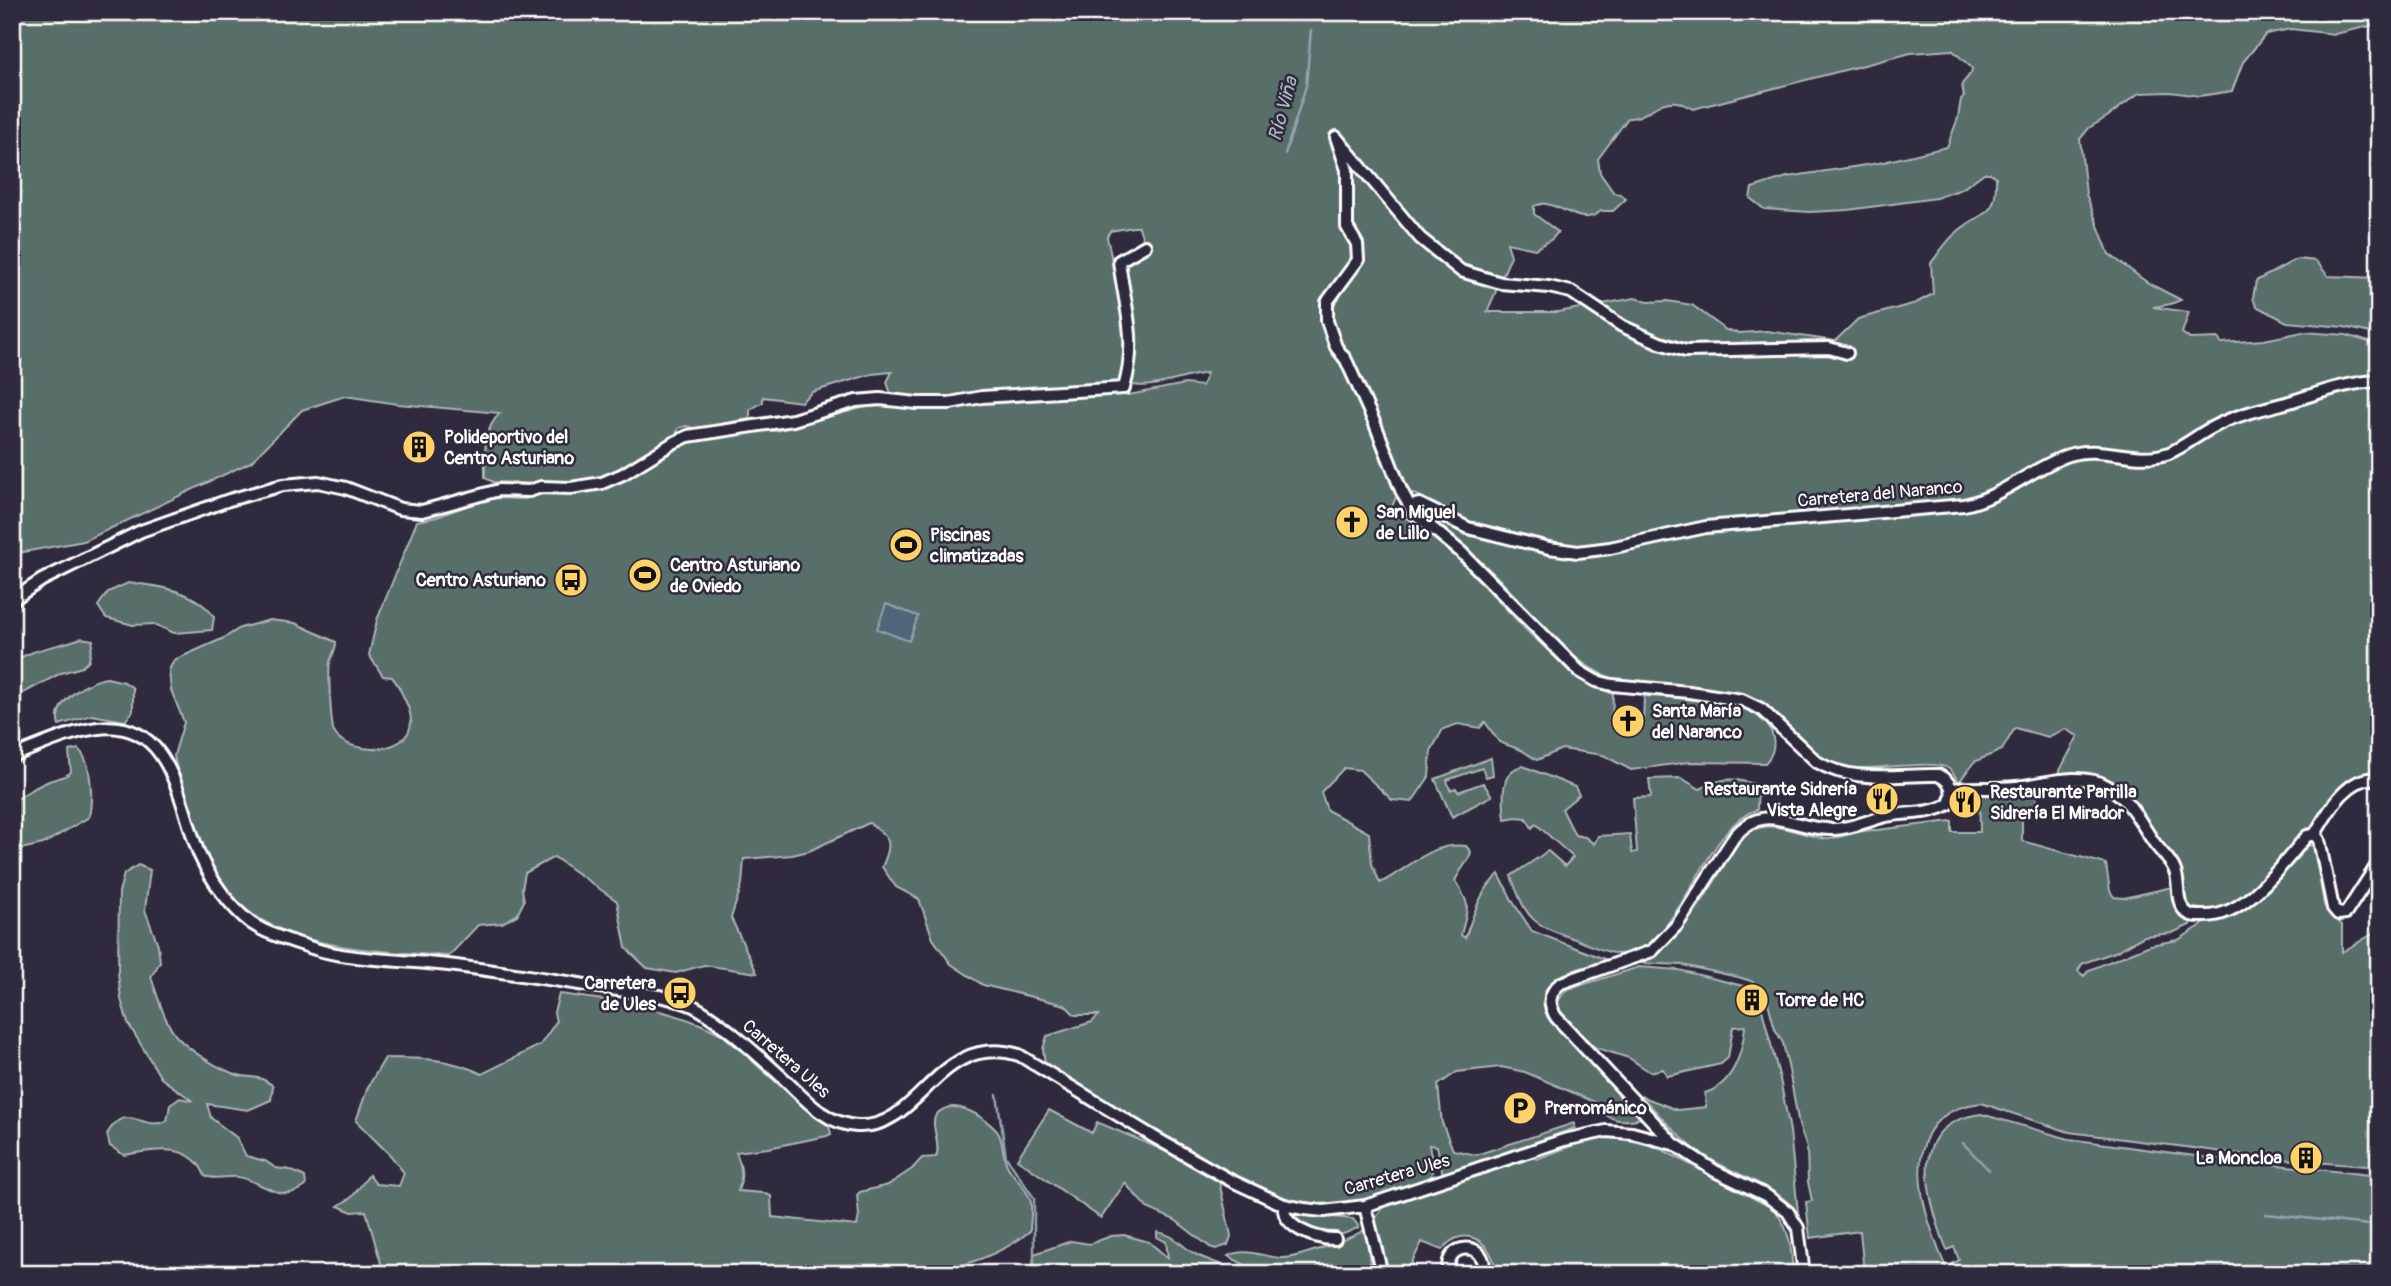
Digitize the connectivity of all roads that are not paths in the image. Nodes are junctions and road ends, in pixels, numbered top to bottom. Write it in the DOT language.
graph roads {
  1 [pos="1145,246"];
  2 [pos="1847,353"];
  3 [pos="2379,381"];
  4 [pos="1411,506"];
  5 [pos="12,600"];
  6 [pos="12,756"];
  7 [pos="2379,779"];
  8 [pos="1952,789"];
  9 [pos="2315,834"];
  10 [pos="2379,870"];
  11 [pos="1674,1144"];
  12 [pos="1284,1205"];
  13 [pos="1365,1206"];
  14 [pos="1335,1240"];
  15 [pos="1382,1274"];
  16 [pos="1449,1274"];
  17 [pos="1483,1274"];
  18 [pos="1804,1274"];
  1 -- 5 [label="street"];
  2 -- 4 [label="street"];
  3 -- 4 [label="street, Carretera del Naranco"];
  4 -- 8 [label="street"];
  6 -- 12 [label="street, Carretera Ules"];
  7 -- 9 [label="street"];
  8 -- 9 [label="street"];
  8 -- 11 [label="street"];
  9 -- 10 [label="street"];
  11 -- 13 [label="street, Carretera Ules"];
  11 -- 18 [label="street"];
  12 -- 13 [label="street, Carretera Ules"];
  12 -- 14 [label="street"];
  13 -- 15 [label="street"];
  16 -- 17 [label="street"];
}
